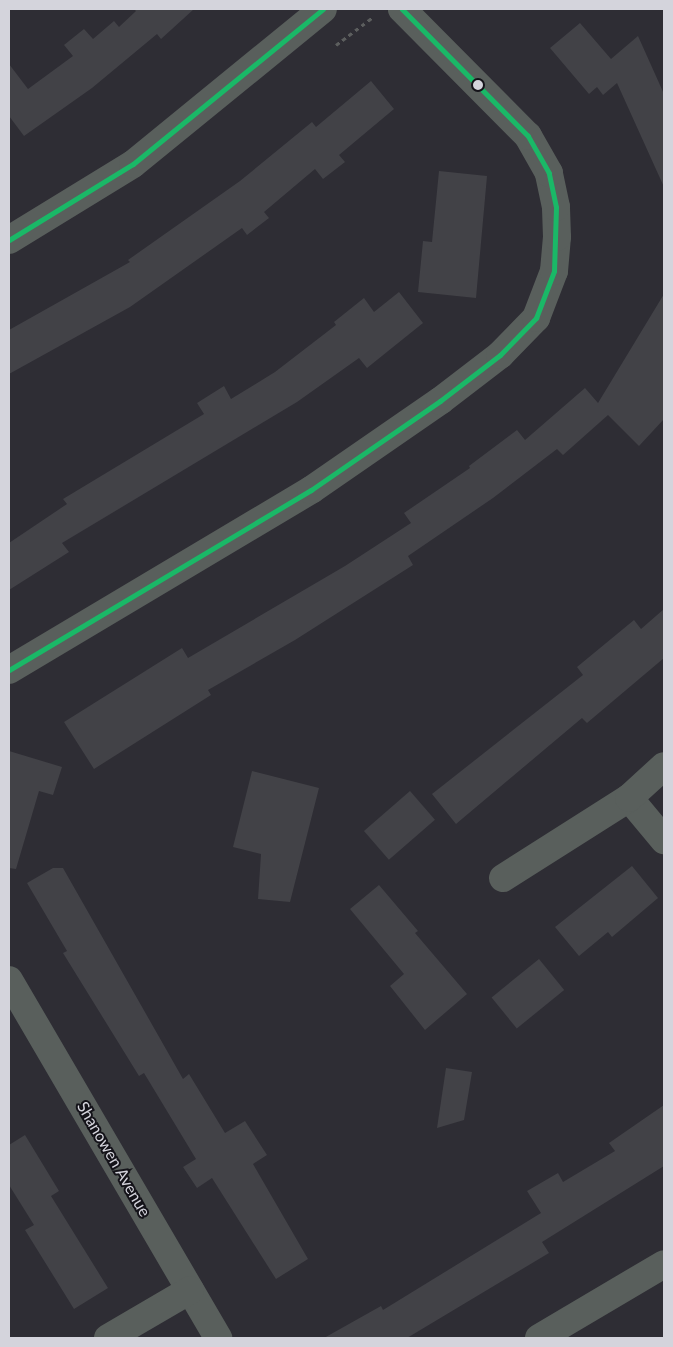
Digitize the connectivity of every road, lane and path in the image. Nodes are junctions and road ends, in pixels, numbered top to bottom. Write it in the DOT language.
graph roads {
  1 [pos="323,9"];
  2 [pos="402,9"];
  3 [pos="376,15"];
  4 [pos="336,45"];
  5 [pos="9,240"];
  6 [pos="9,670"];
  7 [pos="664,766"];
  8 [pos="629,798"];
  9 [pos="664,840"];
  10 [pos="502,878"];
  11 [pos="9,980"];
  12 [pos="664,1264"];
  13 [pos="190,1290"];
  14 [pos="108,1338"];
  15 [pos="218,1338"];
  16 [pos="539,1338"];
  1 -- 5 [label="street"];
  2 -- 6 [label="street"];
  3 -- 4 [label="path"];
  7 -- 8 [label="street"];
  8 -- 9 [label="street"];
  8 -- 10 [label="street"];
  11 -- 13 [label="street, Shanowen Avenue"];
  12 -- 16 [label="street"];
  13 -- 14 [label="street"];
  13 -- 15 [label="street, Shanowen Avenue"];
}
